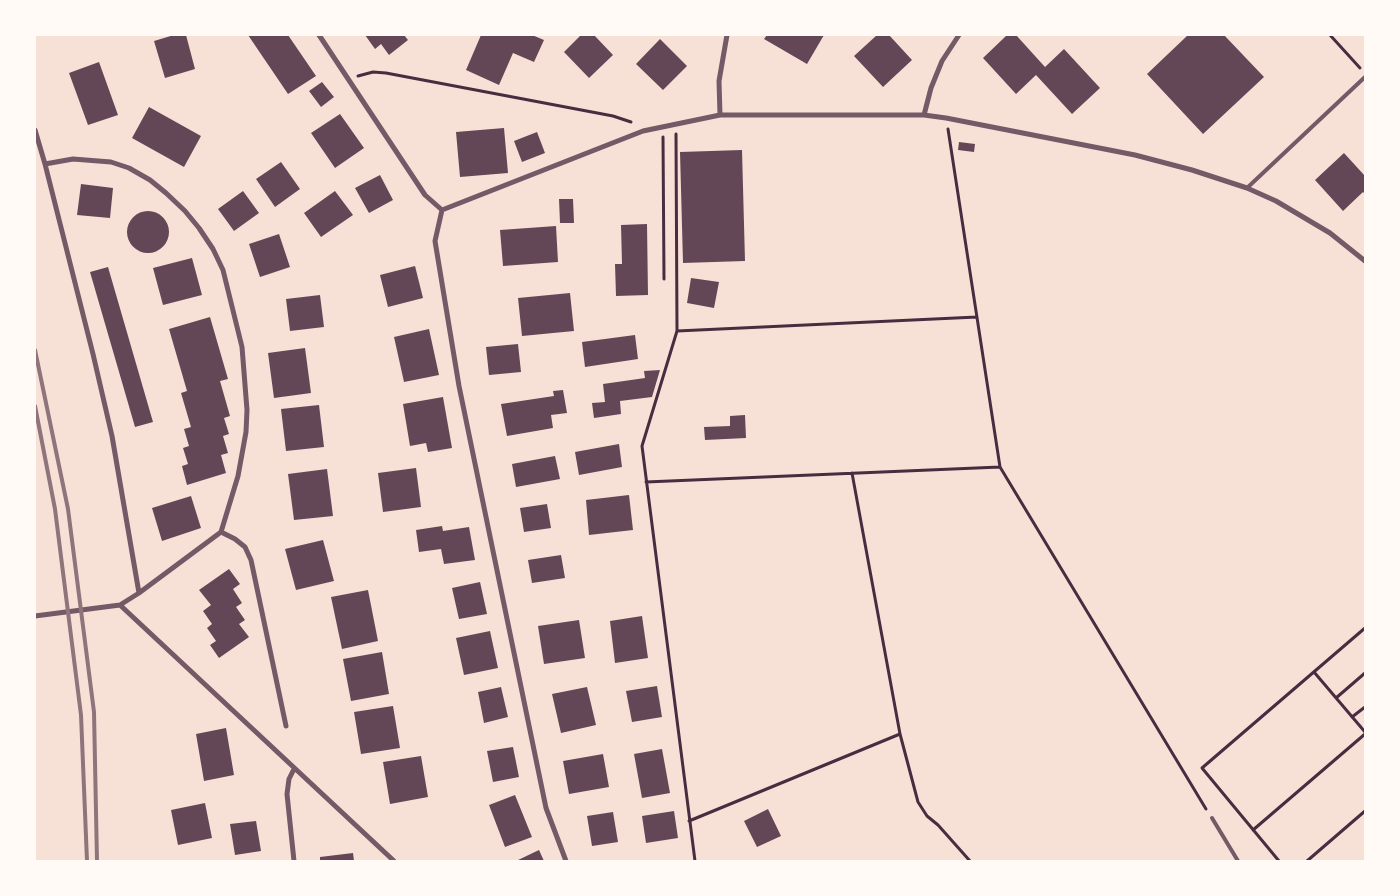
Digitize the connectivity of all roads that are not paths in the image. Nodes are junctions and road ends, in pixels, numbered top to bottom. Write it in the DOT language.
graph roads {
  1 [pos="319,35"];
  2 [pos="727,35"];
  3 [pos="958,35"];
  4 [pos="1365,75"];
  5 [pos="720,115"];
  6 [pos="924,116"];
  7 [pos="35,130"];
  8 [pos="45,164"];
  9 [pos="1247,188"];
  10 [pos="442,210"];
  11 [pos="1365,262"];
  12 [pos="221,532"];
  13 [pos="139,593"];
  14 [pos="120,604"];
  15 [pos="35,616"];
  16 [pos="286,726"];
  17 [pos="294,769"];
  18 [pos="1212,818"];
  19 [pos="294,861"];
  20 [pos="394,861"];
  21 [pos="566,861"];
  22 [pos="1238,861"];
  1 -- 10 [label="street"];
  2 -- 5 [label="street"];
  3 -- 6 [label="street"];
  4 -- 9 [label="lane"];
  5 -- 6 [label="street"];
  5 -- 10 [label="street"];
  6 -- 9 [label="street"];
  7 -- 8 [label="street"];
  8 -- 12 [label="street"];
  8 -- 13 [label="street"];
  9 -- 11 [label="street"];
  10 -- 21 [label="street"];
  12 -- 13 [label="street"];
  12 -- 16 [label="street"];
  13 -- 14 [label="street"];
  14 -- 15 [label="street"];
  14 -- 17 [label="street"];
  17 -- 19 [label="street"];
  17 -- 20 [label="street"];
  18 -- 22 [label="lane"];
}
